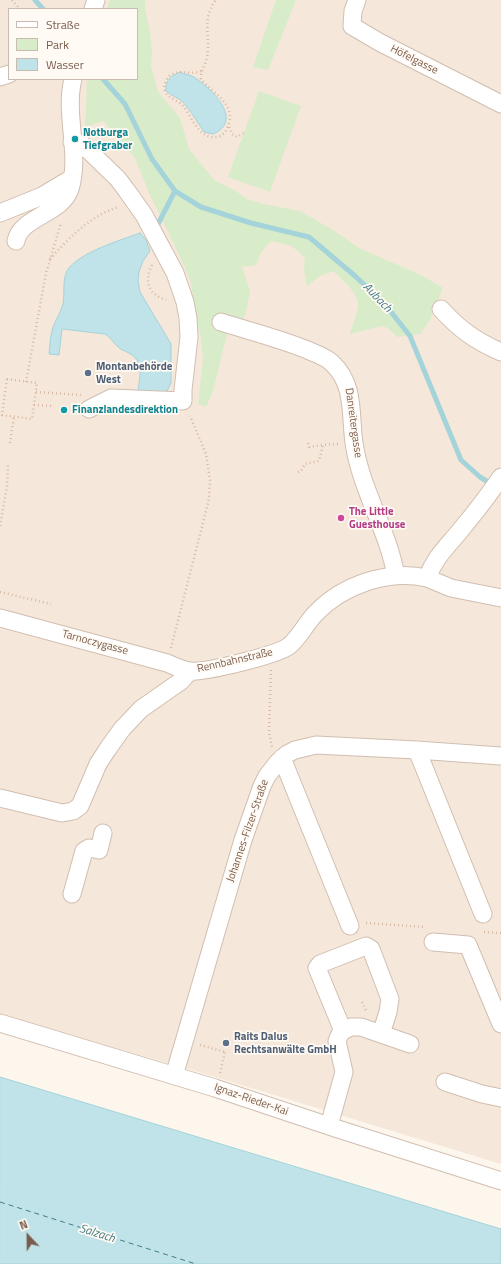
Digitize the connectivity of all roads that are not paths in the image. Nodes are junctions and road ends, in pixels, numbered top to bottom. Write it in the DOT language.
graph roads {
  1 [pos="357,0"];
  2 [pos="73,80"];
  3 [pos="501,104"];
  4 [pos="72,142"];
  5 [pos="72,178"];
  6 [pos="0,213"];
  7 [pos="16,241"];
  8 [pos="441,309"];
  9 [pos="221,322"];
  10 [pos="501,352"];
  11 [pos="86,402"];
  12 [pos="497,483"];
  13 [pos="396,576"];
  14 [pos="427,578"];
  15 [pos="501,598"];
  16 [pos="0,618"];
  17 [pos="190,671"];
  18 [pos="417,750"];
  19 [pos="501,756"];
  20 [pos="280,760"];
  21 [pos="0,798"];
  22 [pos="103,833"];
  23 [pos="72,894"];
  24 [pos="483,914"];
  25 [pos="350,926"];
  26 [pos="433,942"];
  27 [pos="0,1023"];
  28 [pos="501,1024"];
  29 [pos="343,1031"];
  30 [pos="380,1034"];
  31 [pos="410,1044"];
  32 [pos="174,1076"];
  33 [pos="445,1082"];
  34 [pos="501,1098"];
  35 [pos="329,1126"];
  36 [pos="501,1181"];
  1 -- 3 [label="street, Höfelgasse"];
  2 -- 4 [label="street"];
  4 -- 5 [label="street"];
  4 -- 11 [label="street"];
  5 -- 6 [label="street"];
  5 -- 7 [label="street"];
  8 -- 10 [label="street"];
  9 -- 13 [label="street, Danreitergasse"];
  12 -- 14 [label="street"];
  13 -- 14 [label="street, Rennbahnstraße"];
  13 -- 17 [label="street, Rennbahnstraße"];
  14 -- 15 [label="street, Rennbahnstraße"];
  16 -- 17 [label="street, Tarnoczygasse"];
  17 -- 21 [label="street, Rennbahnstraße"];
  18 -- 19 [label="street, Johannes-Filzer-Straße"];
  18 -- 20 [label="street, Johannes-Filzer-Straße"];
  18 -- 24 [label="street"];
  20 -- 25 [label="street"];
  20 -- 32 [label="street, Johannes-Filzer-Straße"];
  22 -- 23 [label="street"];
  26 -- 28 [label="street"];
  27 -- 32 [label="street, Ignaz-Rieder-Kai"];
  29 -- 30 [label="street"];
  29 -- 30 [label="street"];
  29 -- 35 [label="street"];
  30 -- 31 [label="street"];
  32 -- 35 [label="street, Ignaz-Rieder-Kai"];
  33 -- 34 [label="street"];
  35 -- 36 [label="street, Ignaz-Rieder-Kai"];
}
